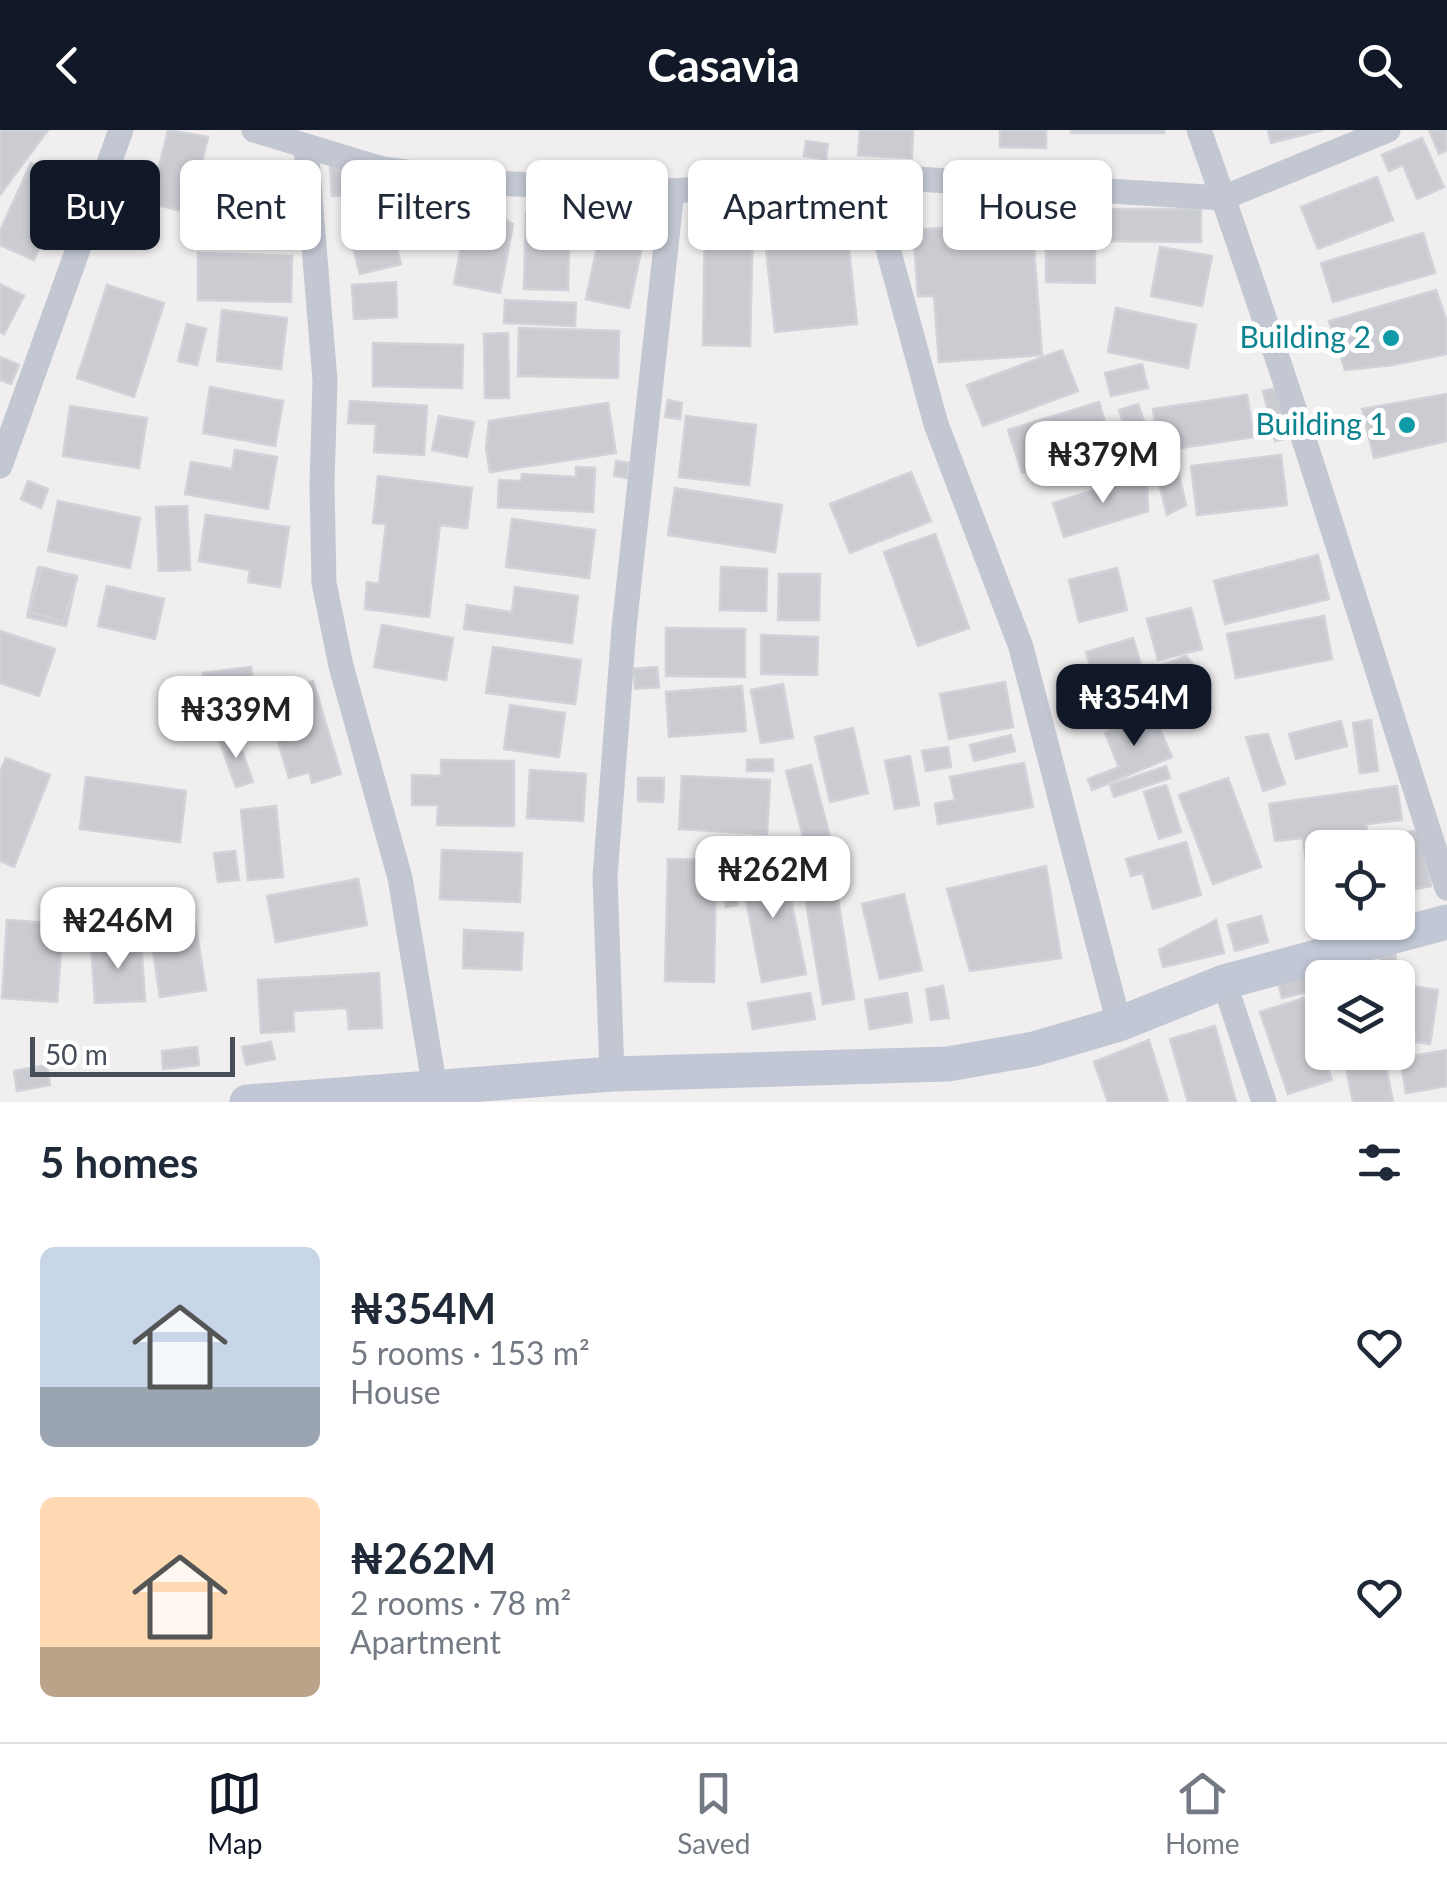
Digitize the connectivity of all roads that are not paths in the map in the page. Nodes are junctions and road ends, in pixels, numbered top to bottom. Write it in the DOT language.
graph roads {
  1 [pos="120,130"];
  2 [pos="254,130"];
  3 [pos="1199,130"];
  4 [pos="1388,130"];
  5 [pos="306,148"];
  6 [pos="923,179"];
  7 [pos="688,190"];
  8 [pos="672,191"];
  9 [pos="1223,198"];
  10 [pos="888,250"];
  11 [pos="0,466"];
  12 [pos="1447,888"];
  13 [pos="1447,922"];
  14 [pos="1224,982"];
  15 [pos="1119,1024"];
  16 [pos="612,1074"];
  17 [pos="435,1089"];
  18 [pos="247,1102"];
  19 [pos="1264,1102"];
  1 -- 11 [label="street"];
  2 -- 5 [label="street"];
  3 -- 9 [label="street"];
  4 -- 9 [label="street"];
  5 -- 8 [label="street"];
  5 -- 17 [label="street"];
  6 -- 9 [label="street"];
  7 -- 8 [label="street"];
  8 -- 16 [label="street"];
  9 -- 12 [label="street"];
  10 -- 15 [label="street"];
  13 -- 14 [label="street"];
  14 -- 15 [label="street"];
  14 -- 19 [label="street"];
  15 -- 16 [label="street"];
  16 -- 17 [label="street"];
  17 -- 18 [label="street"];
}
